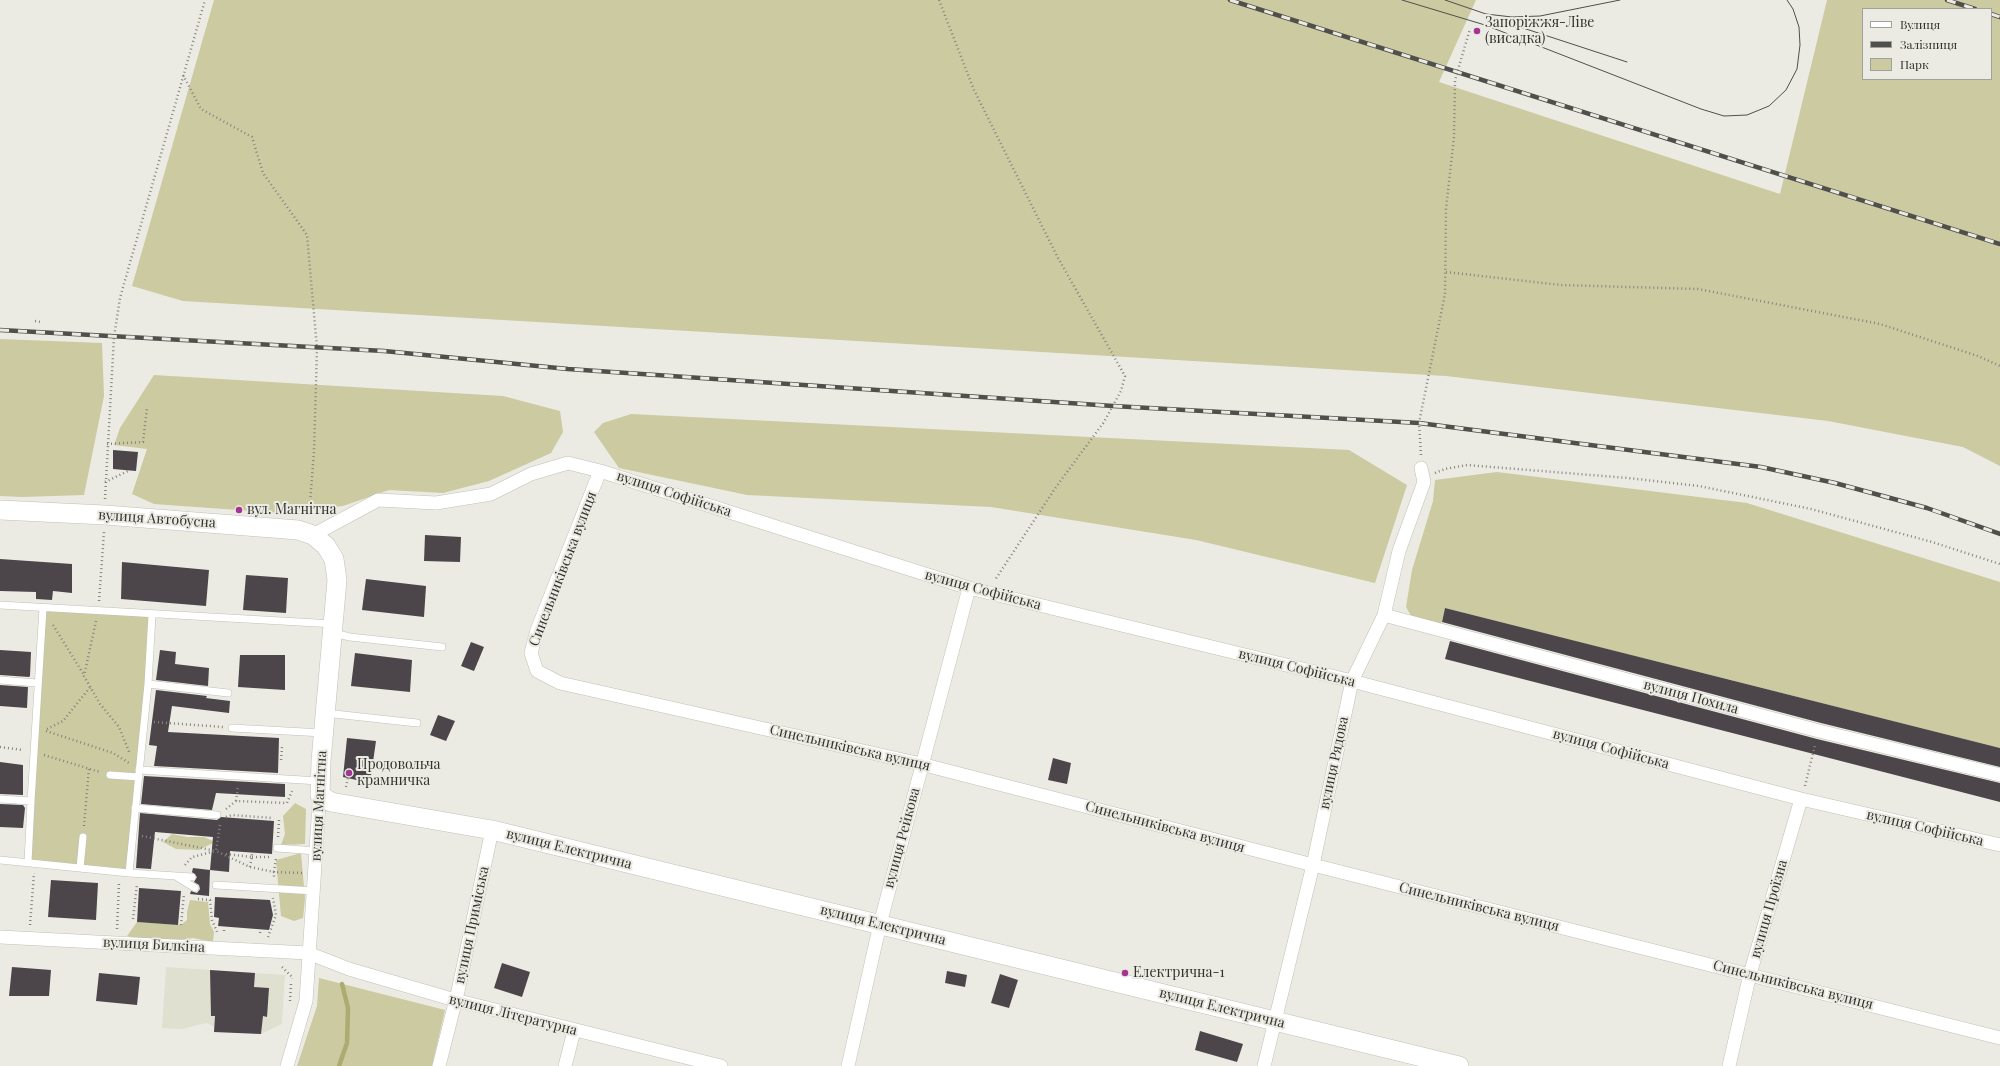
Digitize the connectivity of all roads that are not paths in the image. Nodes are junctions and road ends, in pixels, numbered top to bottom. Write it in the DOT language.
graph roads {
  1 [pos="1421,468"];
  2 [pos="600,470"];
  3 [pos="0,510"];
  4 [pos="320,541"];
  5 [pos="969,588"];
  6 [pos="0,605"];
  7 [pos="42,608"];
  8 [pos="152,615"];
  9 [pos="1384,615"];
  10 [pos="334,629"];
  11 [pos="442,647"];
  12 [pos="0,680"];
  13 [pos="1352,681"];
  14 [pos="37,683"];
  15 [pos="148,684"];
  16 [pos="228,693"];
  17 [pos="325,713"];
  18 [pos="417,723"];
  19 [pos="232,728"];
  20 [pos="323,733"];
  21 [pos="922,764"];
  22 [pos="139,773"];
  23 [pos="110,775"];
  24 [pos="2000,775"];
  25 [pos="320,788"];
  26 [pos="0,799"];
  27 [pos="1801,799"];
  28 [pos="31,802"];
  29 [pos="135,808"];
  30 [pos="217,815"];
  31 [pos="492,830"];
  32 [pos="83,837"];
  33 [pos="2000,845"];
  34 [pos="277,848"];
  35 [pos="316,851"];
  36 [pos="0,860"];
  37 [pos="28,862"];
  38 [pos="1313,865"];
  39 [pos="80,868"];
  40 [pos="129,873"];
  41 [pos="175,876"];
  42 [pos="192,877"];
  43 [pos="216,886"];
  44 [pos="195,888"];
  45 [pos="314,891"];
  46 [pos="880,924"];
  47 [pos="0,936"];
  48 [pos="308,952"];
  49 [pos="1750,974"];
  50 [pos="455,1000"];
  51 [pos="1275,1021"];
  52 [pos="574,1031"];
  53 [pos="2000,1038"];
  54 [pos="287,1066"];
  55 [pos="439,1066"];
  56 [pos="565,1066"];
  57 [pos="721,1066"];
  58 [pos="848,1066"];
  59 [pos="1264,1066"];
  60 [pos="1459,1066"];
  61 [pos="1729,1066"];
  1 -- 9 [label="street, вулиця Рядова"];
  2 -- 4 [label="street"];
  2 -- 5 [label="street, вулиця Софійська"];
  2 -- 21 [label="street, Синельниківська вулиця"];
  3 -- 4 [label="street, вулиця Автобусна"];
  4 -- 10 [label="street, вулиця Магнітна"];
  5 -- 13 [label="street, вулиця Софійська"];
  5 -- 21 [label="street, вулиця Рейкова"];
  6 -- 7 [label="lane"];
  7 -- 8 [label="lane"];
  7 -- 14 [label="lane"];
  8 -- 10 [label="lane"];
  8 -- 15 [label="lane"];
  9 -- 13 [label="street, вулиця Рядова"];
  9 -- 24 [label="street, вулиця Похила"];
  10 -- 11 [label="lane"];
  10 -- 17 [label="street, вулиця Магнітна"];
  12 -- 14 [label="lane"];
  13 -- 27 [label="street, вулиця Софійська"];
  13 -- 38 [label="street, вулиця Рядова"];
  14 -- 28 [label="lane"];
  15 -- 16 [label="lane"];
  15 -- 22 [label="lane"];
  17 -- 18 [label="lane"];
  17 -- 20 [label="street, вулиця Магнітна"];
  19 -- 20 [label="lane"];
  20 -- 25 [label="street, вулиця Магнітна"];
  21 -- 38 [label="street, Синельниківська вулиця"];
  21 -- 46 [label="street, вулиця Рейкова"];
  22 -- 23 [label="lane"];
  22 -- 25 [label="lane"];
  22 -- 29 [label="lane"];
  25 -- 31 [label="street, вулиця Електрична"];
  25 -- 35 [label="street, вулиця Магнітна"];
  26 -- 28 [label="lane"];
  27 -- 33 [label="street, вулиця Софійська"];
  27 -- 49 [label="street, вулиця Проїзна"];
  28 -- 37 [label="lane"];
  29 -- 30 [label="lane"];
  29 -- 40 [label="lane"];
  31 -- 46 [label="street, вулиця Електрична"];
  31 -- 50 [label="street, вулиця Приміська"];
  32 -- 39 [label="lane"];
  34 -- 35 [label="lane"];
  35 -- 45 [label="street, вулиця Магнітна"];
  36 -- 37 [label="lane"];
  37 -- 39 [label="lane"];
  38 -- 49 [label="street, Синельниківська вулиця"];
  38 -- 51 [label="street, вулиця Рядова"];
  39 -- 40 [label="lane"];
  40 -- 41 [label="lane"];
  41 -- 42 [label="lane"];
  41 -- 44 [label="lane"];
  43 -- 45 [label="lane"];
  45 -- 48 [label="street, вулиця Магнітна"];
  46 -- 51 [label="street, вулиця Електрична"];
  46 -- 58 [label="street, вулиця Рейкова"];
  47 -- 48 [label="street, вулиця Билкіна"];
  48 -- 50 [label="street, вулиця Літературна"];
  48 -- 54 [label="street, вулиця Магнітна"];
  49 -- 53 [label="street, Синельниківська вулиця"];
  49 -- 61 [label="street, вулиця Проїзна"];
  50 -- 52 [label="street, вулиця Літературна"];
  50 -- 55 [label="street, вулиця Приміська"];
  51 -- 59 [label="street, вулиця Рядова"];
  51 -- 60 [label="street, вулиця Електрична"];
  52 -- 56 [label="street"];
  52 -- 57 [label="street, вулиця Літературна"];
}
